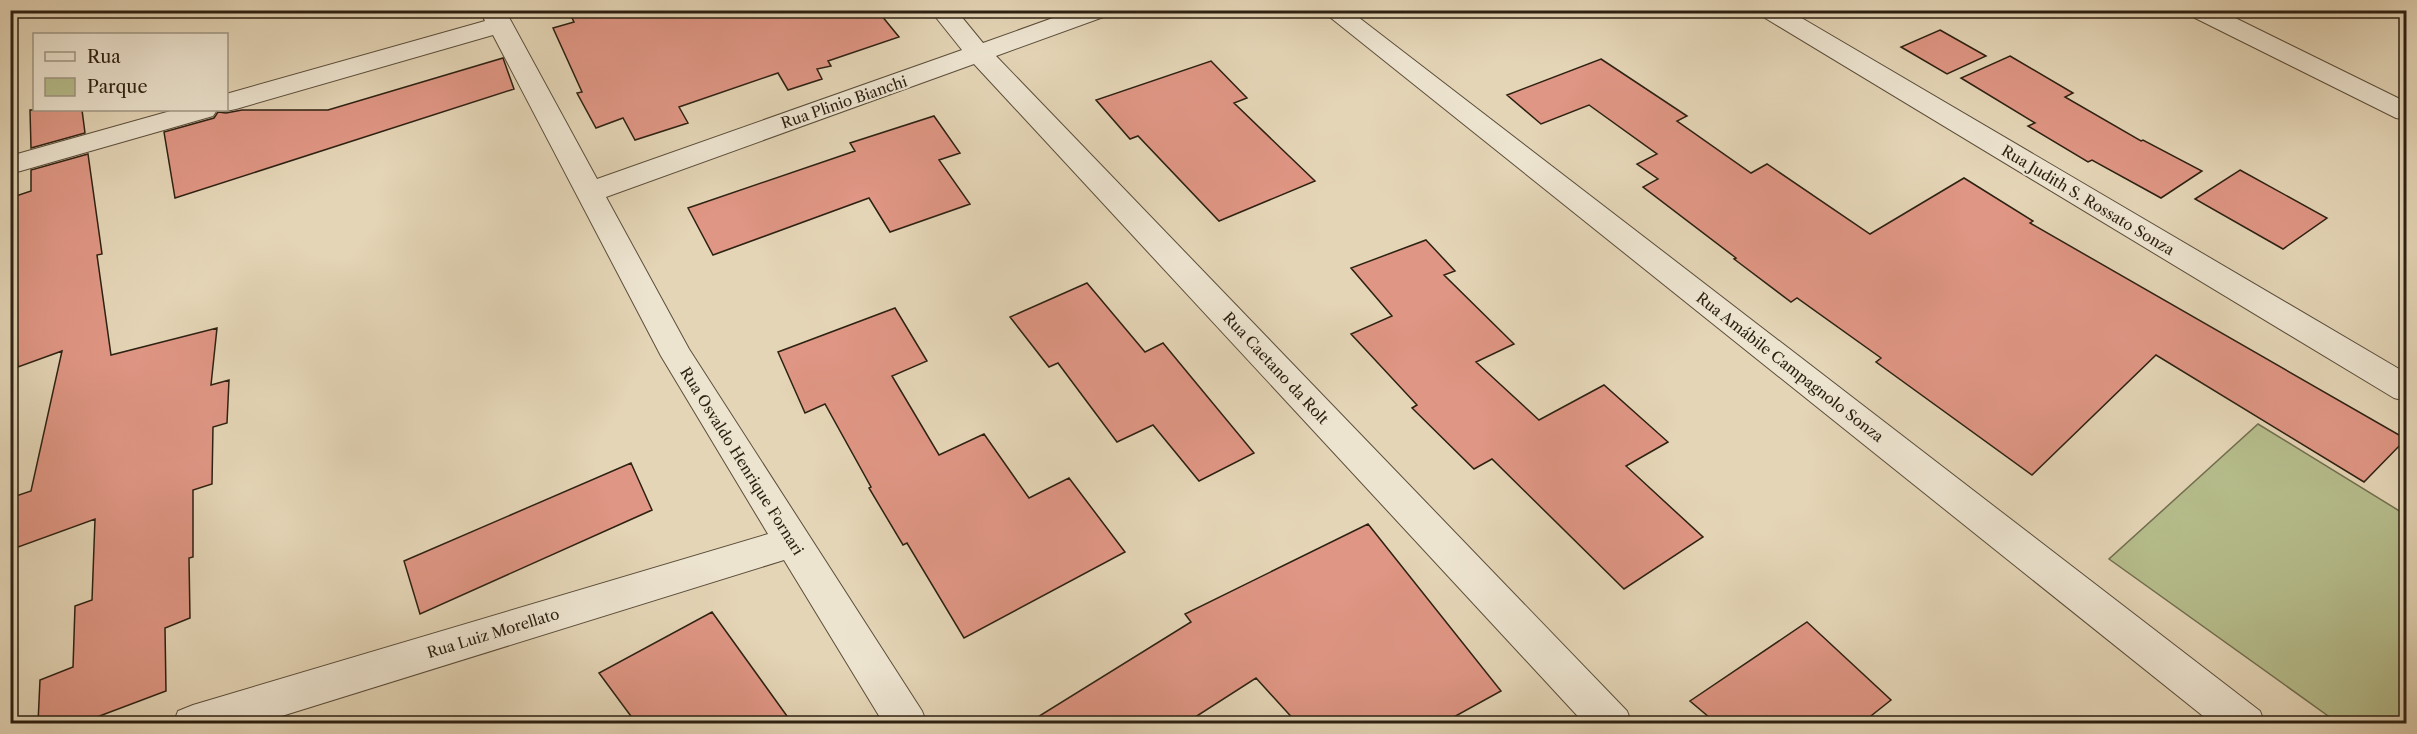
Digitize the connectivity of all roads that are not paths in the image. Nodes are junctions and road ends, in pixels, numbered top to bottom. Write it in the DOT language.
graph roads {
  1 [pos="942,10"];
  2 [pos="1100,10"];
  3 [pos="1333,10"];
  4 [pos="1769,10"];
  5 [pos="2198,10"];
  6 [pos="496,18"];
  7 [pos="979,54"];
  8 [pos="228,102"];
  9 [pos="199,111"];
  10 [pos="2406,112"];
  11 [pos="10,165"];
  12 [pos="588,193"];
  13 [pos="2406,389"];
  14 [pos="792,542"];
  15 [pos="193,723"];
  16 [pos="907,723"];
  17 [pos="1612,723"];
  18 [pos="2246,723"];
  1 -- 7 [label="street, Rua Caetano da Rolt"];
  2 -- 7 [label="street, Rua Plinio Bianchi"];
  3 -- 18 [label="street, Rua Amábile Campagnolo Sonza"];
  4 -- 13 [label="street, Rua Judith S. Rossato Sonza"];
  5 -- 10 [label="street"];
  6 -- 8 [label="street"];
  6 -- 12 [label="street, Rua Osvaldo Henrique Fornari"];
  7 -- 12 [label="street, Rua Plinio Bianchi"];
  7 -- 17 [label="street, Rua Caetano da Rolt"];
  9 -- 11 [label="street"];
  12 -- 14 [label="street, Rua Osvaldo Henrique Fornari"];
  14 -- 15 [label="street, Rua Luiz Morellato"];
  14 -- 16 [label="street, Rua Osvaldo Henrique Fornari"];
}
